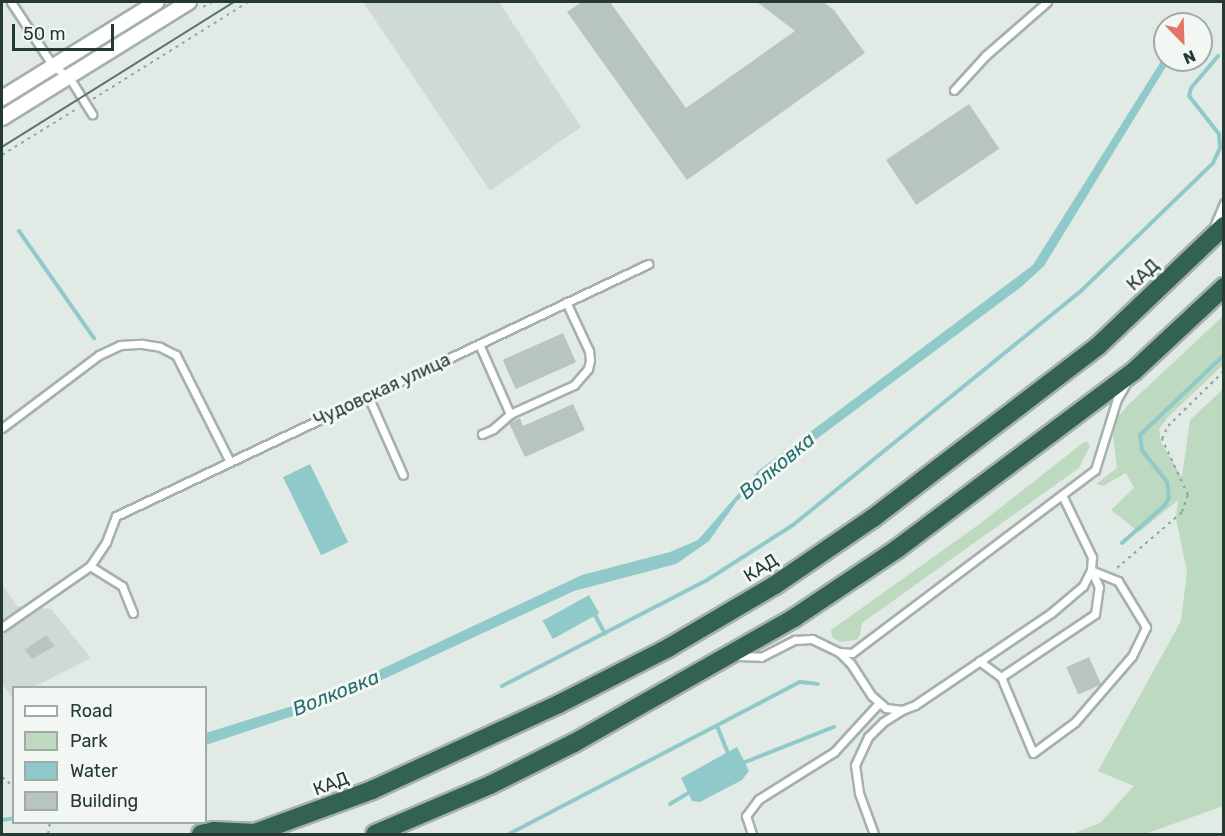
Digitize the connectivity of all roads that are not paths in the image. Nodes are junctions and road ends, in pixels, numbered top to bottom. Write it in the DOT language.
graph roads {
  1 [pos="11,2"];
  2 [pos="157,2"];
  3 [pos="189,2"];
  4 [pos="1047,2"];
  5 [pos="53,66"];
  6 [pos="69,77"];
  7 [pos="954,90"];
  8 [pos="2,98"];
  9 [pos="92,114"];
  10 [pos="2,118"];
  11 [pos="1224,203"];
  12 [pos="1224,226"];
  13 [pos="1208,242"];
  14 [pos="648,264"];
  15 [pos="1224,287"];
  16 [pos="566,302"];
  17 [pos="478,344"];
  18 [pos="1133,372"];
  19 [pos="368,396"];
  20 [pos="510,414"];
  21 [pos="2,428"];
  22 [pos="482,434"];
  23 [pos="230,462"];
  24 [pos="403,475"];
  25 [pos="1062,495"];
  26 [pos="90,566"];
  27 [pos="1091,570"];
  28 [pos="133,613"];
  29 [pos="2,627"];
  30 [pos="839,652"];
  31 [pos="730,656"];
  32 [pos="979,661"];
  33 [pos="1001,677"];
  34 [pos="879,703"];
  35 [pos="902,710"];
  36 [pos="201,834"];
  37 [pos="253,834"];
  38 [pos="375,834"];
  39 [pos="752,834"];
  40 [pos="874,834"];
  1 -- 5 [label="lane"];
  2 -- 5 [label="street"];
  3 -- 6 [label="street"];
  4 -- 7 [label="lane"];
  5 -- 6 [label="lane"];
  5 -- 8 [label="street"];
  6 -- 9 [label="lane"];
  6 -- 10 [label="street"];
  11 -- 13 [label="lane"];
  12 -- 13 [label="highway, КАД"];
  13 -- 37 [label="highway, КАД"];
  14 -- 16 [label="lane, Чудовская улица"];
  15 -- 18 [label="highway"];
  16 -- 17 [label="lane, Чудовская улица"];
  16 -- 20 [label="lane"];
  17 -- 19 [label="lane, Чудовская улица"];
  17 -- 20 [label="lane"];
  18 -- 25 [label="lane"];
  18 -- 31 [label="highway"];
  19 -- 23 [label="lane, Чудовская улица"];
  19 -- 24 [label="lane"];
  20 -- 22 [label="lane"];
  21 -- 23 [label="lane"];
  23 -- 26 [label="lane, Чудовская улица"];
  25 -- 27 [label="lane"];
  25 -- 30 [label="lane"];
  26 -- 28 [label="lane"];
  26 -- 29 [label="lane"];
  27 -- 32 [label="lane"];
  27 -- 33 [label="lane"];
  27 -- 33 [label="lane"];
  30 -- 31 [label="lane"];
  30 -- 34 [label="lane"];
  31 -- 38 [label="highway"];
  32 -- 33 [label="lane"];
  32 -- 35 [label="lane"];
  34 -- 35 [label="lane"];
  34 -- 39 [label="lane"];
  35 -- 40 [label="lane"];
  36 -- 37 [label="highway"];
}
